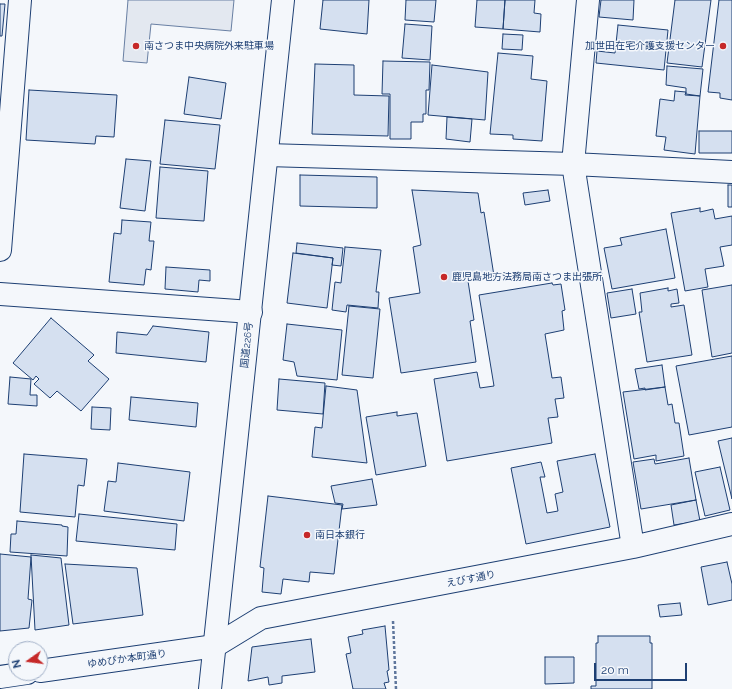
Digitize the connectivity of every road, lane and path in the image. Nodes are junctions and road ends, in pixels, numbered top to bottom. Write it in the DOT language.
graph roads {
  1 [pos="20,0"];
  2 [pos="283,0"];
  3 [pos="588,0"];
  4 [pos="267,155"];
  5 [pos="573,164"];
  6 [pos="732,172"];
  7 [pos="0,250"];
  8 [pos="0,294"];
  9 [pos="250,312"];
  10 [pos="732,524"];
  11 [pos="633,547"];
  12 [pos="392,594"];
  13 [pos="215,646"];
  14 [pos="48,670"];
  15 [pos="210,689"];
  16 [pos="396,689"];
  1 -- 7 [label="main road"];
  2 -- 4 [label="main road, 国道226号"];
  3 -- 5 [label="main road"];
  4 -- 5 [label="main road"];
  4 -- 9 [label="main road, 国道226号"];
  5 -- 6 [label="main road"];
  5 -- 11 [label="main road"];
  8 -- 9 [label="main road"];
  9 -- 13 [label="main road, 国道226号"];
  10 -- 11 [label="main road, えびす通り"];
  11 -- 12 [label="main road, えびす通り"];
  12 -- 13 [label="main road, えびす通り"];
  12 -- 16 [label="path"];
  13 -- 14 [label="main road, ゆめぴか本町通り"];
  13 -- 15 [label="main road, 国道226号"];
}
